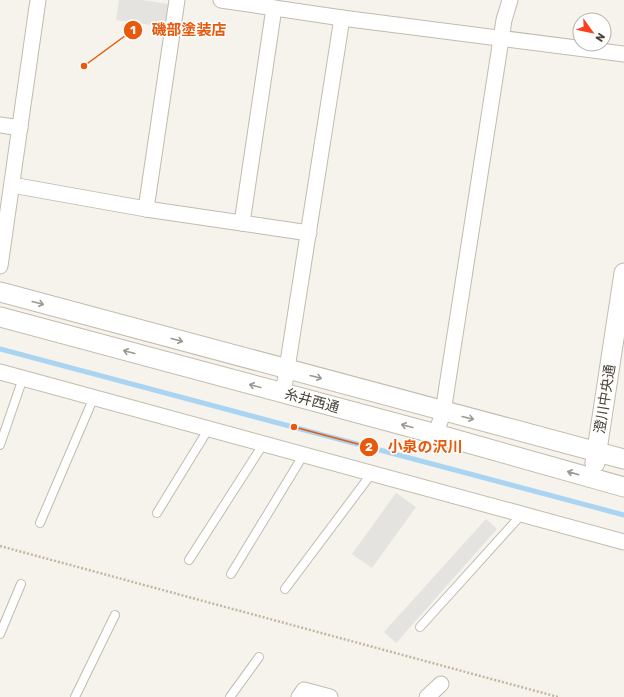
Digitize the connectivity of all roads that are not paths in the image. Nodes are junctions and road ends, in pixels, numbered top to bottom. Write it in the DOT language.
graph roads {
  1 [pos="38,0"];
  2 [pos="178,0"];
  3 [pos="221,0"];
  4 [pos="510,0"];
  5 [pos="274,8"];
  6 [pos="342,18"];
  7 [pos="502,40"];
  8 [pos="624,54"];
  9 [pos="0,125"];
  10 [pos="20,128"];
  11 [pos="12,185"];
  12 [pos="146,209"];
  13 [pos="242,223"];
  14 [pos="309,233"];
  15 [pos="0,266"];
  16 [pos="624,273"];
  17 [pos="0,292"];
  18 [pos="0,317"];
  19 [pos="288,370"];
  20 [pos="0,372"];
  21 [pos="23,378"];
  22 [pos="284,394"];
  23 [pos="94,397"];
  24 [pos="443,412"];
  25 [pos="209,428"];
  26 [pos="436,434"];
  27 [pos="264,443"];
  28 [pos="0,445"];
  29 [pos="597,452"];
  30 [pos="304,454"];
  31 [pos="624,459"];
  32 [pos="372,473"];
  33 [pos="593,478"];
  34 [pos="624,488"];
  35 [pos="157,513"];
  36 [pos="523,513"];
  37 [pos="40,523"];
  38 [pos="624,542"];
  39 [pos="189,560"];
  40 [pos="231,574"];
  41 [pos="21,584"];
  42 [pos="285,589"];
  43 [pos="115,614"];
  44 [pos="420,627"];
  45 [pos="0,634"];
  46 [pos="259,657"];
  47 [pos="440,684"];
  48 [pos="75,697"];
  49 [pos="230,697"];
  50 [pos="299,697"];
  51 [pos="330,697"];
  52 [pos="427,697"];
  1 -- 10 [label="street"];
  2 -- 12 [label="street"];
  3 -- 5 [label="street"];
  4 -- 7 [label="street"];
  5 -- 6 [label="street"];
  5 -- 13 [label="street"];
  6 -- 7 [label="street"];
  6 -- 14 [label="street"];
  7 -- 8 [label="street"];
  7 -- 24 [label="street"];
  9 -- 10 [label="street"];
  10 -- 11 [label="street"];
  11 -- 12 [label="street"];
  11 -- 15 [label="street"];
  12 -- 13 [label="street"];
  13 -- 14 [label="street"];
  14 -- 19 [label="street"];
  16 -- 29 [label="street, 澄川中央通"];
  17 -- 19 [label="street, 糸井西通, one-way"];
  22 -- 18 [label="street, 糸井西通, one-way"];
  19 -- 22 [label="street"];
  19 -- 24 [label="street, 糸井西通, one-way"];
  20 -- 21 [label="street"];
  21 -- 23 [label="street"];
  21 -- 28 [label="lane"];
  26 -- 22 [label="street, 糸井西通, one-way"];
  23 -- 25 [label="street"];
  23 -- 37 [label="lane"];
  24 -- 26 [label="street"];
  24 -- 29 [label="street, 糸井西通, one-way"];
  25 -- 27 [label="street"];
  25 -- 35 [label="lane"];
  33 -- 26 [label="street, 糸井西通, one-way"];
  27 -- 30 [label="street"];
  27 -- 39 [label="lane"];
  29 -- 31 [label="street, 糸井西通"];
  29 -- 33 [label="street, 澄川中央通"];
  30 -- 32 [label="street"];
  30 -- 40 [label="lane"];
  32 -- 36 [label="street"];
  32 -- 42 [label="lane"];
  33 -- 34 [label="street, 糸井西通"];
  36 -- 38 [label="street"];
  36 -- 44 [label="lane"];
  41 -- 45 [label="lane"];
  43 -- 48 [label="lane"];
  46 -- 49 [label="lane"];
  47 -- 52 [label="street"];
  50 -- 51 [label="street"];
}
